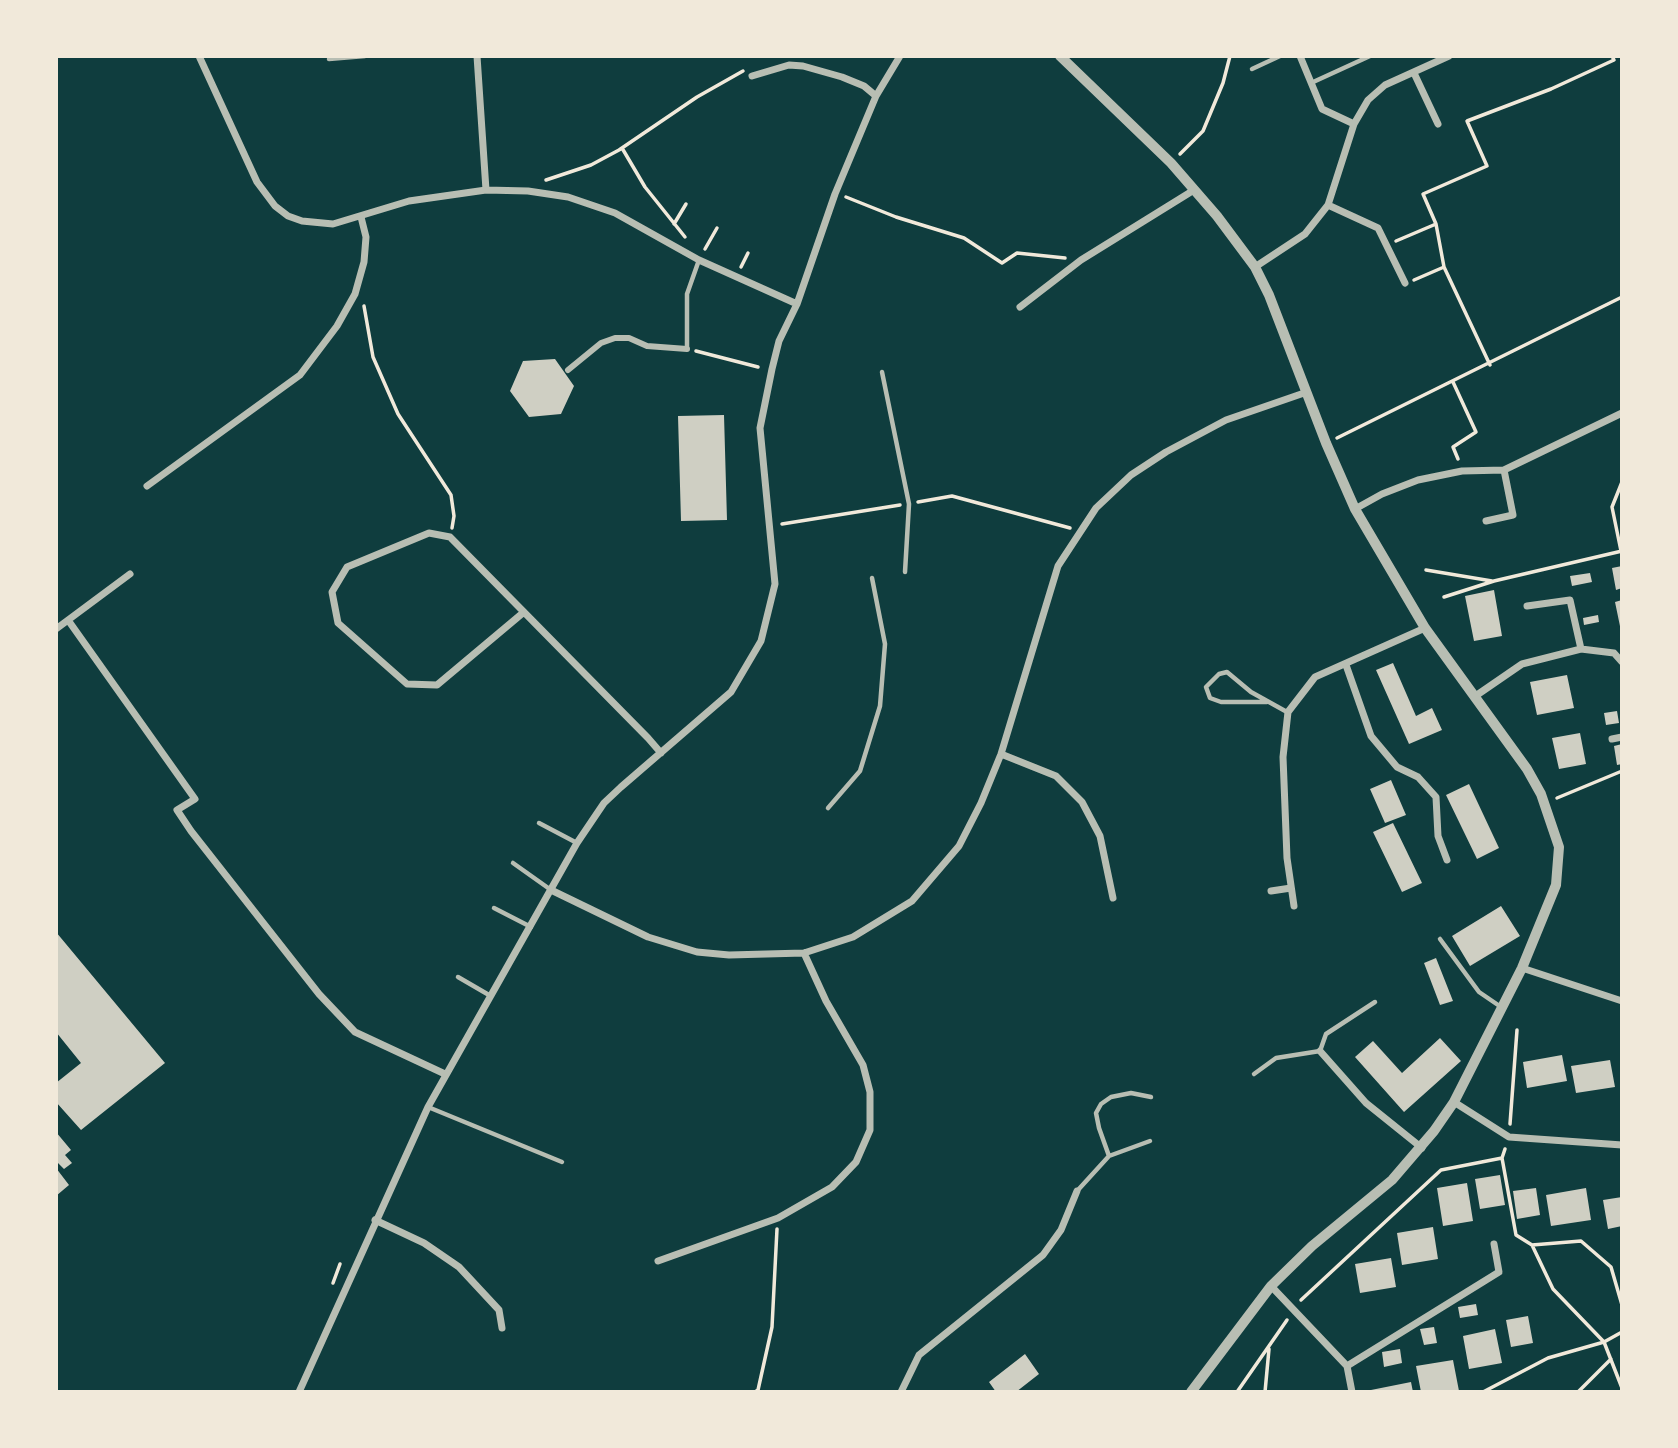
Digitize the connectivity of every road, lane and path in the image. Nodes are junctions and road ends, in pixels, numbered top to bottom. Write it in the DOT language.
graph roads {
  1 [pos="199,56"];
  2 [pos="365,56"];
  3 [pos="477,56"];
  4 [pos="900,56"];
  5 [pos="1060,56"];
  6 [pos="1230,56"];
  7 [pos="1280,56"];
  8 [pos="1300,56"];
  9 [pos="1370,56"];
  10 [pos="1449,56"];
  11 [pos="1612,56"];
  12 [pos="329,60"];
  13 [pos="1252,69"];
  14 [pos="1413,73"];
  15 [pos="752,76"];
  16 [pos="1311,83"];
  17 [pos="876,96"];
  18 [pos="1354,124"];
  19 [pos="1438,124"];
  20 [pos="622,148"];
  21 [pos="1182,152"];
  22 [pos="534,184"];
  23 [pos="486,190"];
  24 [pos="1194,190"];
  25 [pos="856,200"];
  26 [pos="685,204"];
  27 [pos="1328,205"];
  28 [pos="360,217"];
  29 [pos="674,224"];
  30 [pos="1436,224"];
  31 [pos="717,228"];
  32 [pos="685,237"];
  33 [pos="1387,245"];
  34 [pos="705,249"];
  35 [pos="748,253"];
  36 [pos="699,260"];
  37 [pos="1082,260"];
  38 [pos="741,267"];
  39 [pos="1255,267"];
  40 [pos="1444,267"];
  41 [pos="1405,283"];
  42 [pos="1622,297"];
  43 [pos="797,304"];
  44 [pos="363,306"];
  45 [pos="1020,307"];
  46 [pos="687,349"];
  47 [pos="1490,365"];
  48 [pos="758,367"];
  49 [pos="568,370"];
  50 [pos="882,372"];
  51 [pos="1453,382"];
  52 [pos="1307,392"];
  53 [pos="1622,413"];
  54 [pos="1326,443"];
  55 [pos="1504,470"];
  56 [pos="1462,471"];
  57 [pos="1622,482"];
  58 [pos="147,486"];
  59 [pos="909,504"];
  60 [pos="1355,509"];
  61 [pos="1486,521"];
  62 [pos="782,524"];
  63 [pos="1079,531"];
  64 [pos="450,537"];
  65 [pos="1622,551"];
  66 [pos="1426,570"];
  67 [pos="905,572"];
  68 [pos="130,574"];
  69 [pos="872,579"];
  70 [pos="1494,582"];
  71 [pos="1444,597"];
  72 [pos="1527,606"];
  73 [pos="524,612"];
  74 [pos="68,620"];
  75 [pos="1425,628"];
  76 [pos="56,629"];
  77 [pos="1581,649"];
  78 [pos="1622,662"];
  79 [pos="1346,665"];
  80 [pos="1474,698"];
  81 [pos="1267,702"];
  82 [pos="1288,712"];
  83 [pos="1622,737"];
  84 [pos="1612,739"];
  85 [pos="661,753"];
  86 [pos="1001,754"];
  87 [pos="1622,771"];
  88 [pos="1557,798"];
  89 [pos="828,808"];
  90 [pos="539,823"];
  91 [pos="577,843"];
  92 [pos="1447,860"];
  93 [pos="513,863"];
  94 [pos="1291,888"];
  95 [pos="551,890"];
  96 [pos="1271,891"];
  97 [pos="1113,898"];
  98 [pos="1294,906"];
  99 [pos="494,908"];
  100 [pos="531,928"];
  101 [pos="1440,939"];
  102 [pos="804,953"];
  103 [pos="1522,968"];
  104 [pos="458,976"];
  105 [pos="489,995"];
  106 [pos="1622,1001"];
  107 [pos="1375,1002"];
  108 [pos="1502,1007"];
  109 [pos="1517,1030"];
  110 [pos="1320,1051"];
  111 [pos="1254,1073"];
  112 [pos="445,1074"];
  113 [pos="1151,1097"];
  114 [pos="1454,1102"];
  115 [pos="428,1107"];
  116 [pos="1509,1137"];
  117 [pos="1150,1141"];
  118 [pos="1622,1145"];
  119 [pos="1422,1148"];
  120 [pos="1109,1156"];
  121 [pos="1502,1158"];
  122 [pos="562,1162"];
  123 [pos="1077,1191"];
  124 [pos="778,1218"];
  125 [pos="375,1220"];
  126 [pos="1494,1244"];
  127 [pos="1532,1245"];
  128 [pos="658,1261"];
  129 [pos="340,1264"];
  130 [pos="333,1285"];
  131 [pos="1271,1286"];
  132 [pos="1622,1305"];
  133 [pos="1293,1311"];
  134 [pos="502,1328"];
  135 [pos="1622,1332"];
  136 [pos="1604,1342"];
  137 [pos="1270,1346"];
  138 [pos="1611,1359"];
  139 [pos="1347,1366"];
  140 [pos="1622,1388"];
  141 [pos="759,1391"];
  142 [pos="299,1392"];
  143 [pos="901,1392"];
  144 [pos="1191,1392"];
  145 [pos="1237,1392"];
  146 [pos="1265,1392"];
  147 [pos="1352,1392"];
  148 [pos="1483,1392"];
  149 [pos="1578,1392"];
  1 -- 28 [label="street"];
  2 -- 12 [label="lane"];
  3 -- 23 [label="street"];
  4 -- 17 [label="street"];
  5 -- 24 [label="street"];
  6 -- 21 [label="path"];
  7 -- 13 [label="lane"];
  8 -- 16 [label="street"];
  9 -- 16 [label="lane"];
  10 -- 14 [label="street"];
  11 -- 30 [label="path"];
  14 -- 18 [label="street"];
  14 -- 19 [label="street"];
  15 -- 17 [label="street"];
  15 -- 20 [label="path"];
  16 -- 18 [label="street"];
  17 -- 43 [label="street"];
  18 -- 27 [label="street"];
  20 -- 22 [label="path"];
  20 -- 29 [label="path"];
  23 -- 28 [label="street"];
  23 -- 36 [label="street"];
  24 -- 37 [label="street"];
  24 -- 39 [label="street"];
  25 -- 37 [label="path"];
  26 -- 29 [label="path"];
  27 -- 33 [label="street"];
  27 -- 39 [label="street"];
  28 -- 58 [label="street"];
  29 -- 32 [label="path"];
  30 -- 33 [label="path"];
  30 -- 40 [label="path"];
  31 -- 34 [label="path"];
  33 -- 41 [label="street"];
  35 -- 38 [label="path"];
  36 -- 43 [label="street"];
  36 -- 46 [label="lane"];
  37 -- 45 [label="street"];
  39 -- 52 [label="street"];
  40 -- 41 [label="path"];
  40 -- 47 [label="path"];
  42 -- 47 [label="path"];
  43 -- 85 [label="street"];
  44 -- 64 [label="path"];
  46 -- 48 [label="path"];
  46 -- 49 [label="street"];
  47 -- 51 [label="path"];
  50 -- 59 [label="lane"];
  51 -- 54 [label="path"];
  51 -- 56 [label="path"];
  52 -- 54 [label="street"];
  52 -- 63 [label="street"];
  53 -- 55 [label="street"];
  54 -- 60 [label="street"];
  55 -- 56 [label="street"];
  55 -- 61 [label="street"];
  56 -- 60 [label="street"];
  57 -- 65 [label="path"];
  59 -- 62 [label="path"];
  59 -- 63 [label="path"];
  59 -- 67 [label="lane"];
  60 -- 75 [label="street"];
  63 -- 86 [label="street"];
  64 -- 73 [label="street"];
  64 -- 73 [label="street"];
  65 -- 70 [label="path"];
  66 -- 70 [label="path"];
  68 -- 74 [label="street"];
  69 -- 89 [label="lane"];
  70 -- 71 [label="path"];
  72 -- 77 [label="street"];
  73 -- 85 [label="street"];
  74 -- 76 [label="street"];
  74 -- 112 [label="street"];
  75 -- 79 [label="street"];
  75 -- 80 [label="street"];
  77 -- 78 [label="street"];
  77 -- 80 [label="street"];
  79 -- 82 [label="street"];
  79 -- 92 [label="street"];
  80 -- 103 [label="street"];
  81 -- 81 [label="lane"];
  81 -- 82 [label="lane"];
  82 -- 94 [label="street"];
  83 -- 84 [label="street"];
  85 -- 91 [label="street"];
  86 -- 97 [label="street"];
  86 -- 102 [label="street"];
  87 -- 88 [label="path"];
  90 -- 91 [label="lane"];
  91 -- 95 [label="street"];
  93 -- 95 [label="lane"];
  94 -- 96 [label="street"];
  94 -- 98 [label="street"];
  95 -- 100 [label="street"];
  95 -- 102 [label="street"];
  99 -- 100 [label="lane"];
  100 -- 105 [label="street"];
  101 -- 108 [label="lane"];
  102 -- 124 [label="street"];
  103 -- 106 [label="street"];
  103 -- 108 [label="street"];
  104 -- 105 [label="lane"];
  105 -- 112 [label="street"];
  107 -- 110 [label="lane"];
  108 -- 114 [label="street"];
  109 -- 116 [label="path"];
  110 -- 111 [label="lane"];
  110 -- 119 [label="street"];
  112 -- 115 [label="street"];
  113 -- 120 [label="lane"];
  114 -- 116 [label="street"];
  114 -- 119 [label="street"];
  115 -- 122 [label="lane"];
  115 -- 125 [label="street"];
  116 -- 118 [label="street"];
  116 -- 121 [label="path"];
  117 -- 120 [label="lane"];
  119 -- 131 [label="street"];
  120 -- 123 [label="lane"];
  121 -- 127 [label="path"];
  121 -- 133 [label="path"];
  123 -- 143 [label="street"];
  124 -- 128 [label="street"];
  124 -- 141 [label="path"];
  125 -- 134 [label="street"];
  125 -- 142 [label="street"];
  126 -- 139 [label="street"];
  127 -- 132 [label="path"];
  127 -- 136 [label="path"];
  129 -- 130 [label="path"];
  131 -- 133 [label="street"];
  131 -- 144 [label="street"];
  133 -- 137 [label="path"];
  133 -- 139 [label="street"];
  135 -- 136 [label="path"];
  136 -- 138 [label="path"];
  136 -- 148 [label="path"];
  137 -- 145 [label="path"];
  137 -- 146 [label="path"];
  138 -- 140 [label="path"];
  138 -- 149 [label="path"];
  139 -- 147 [label="street"];
}
